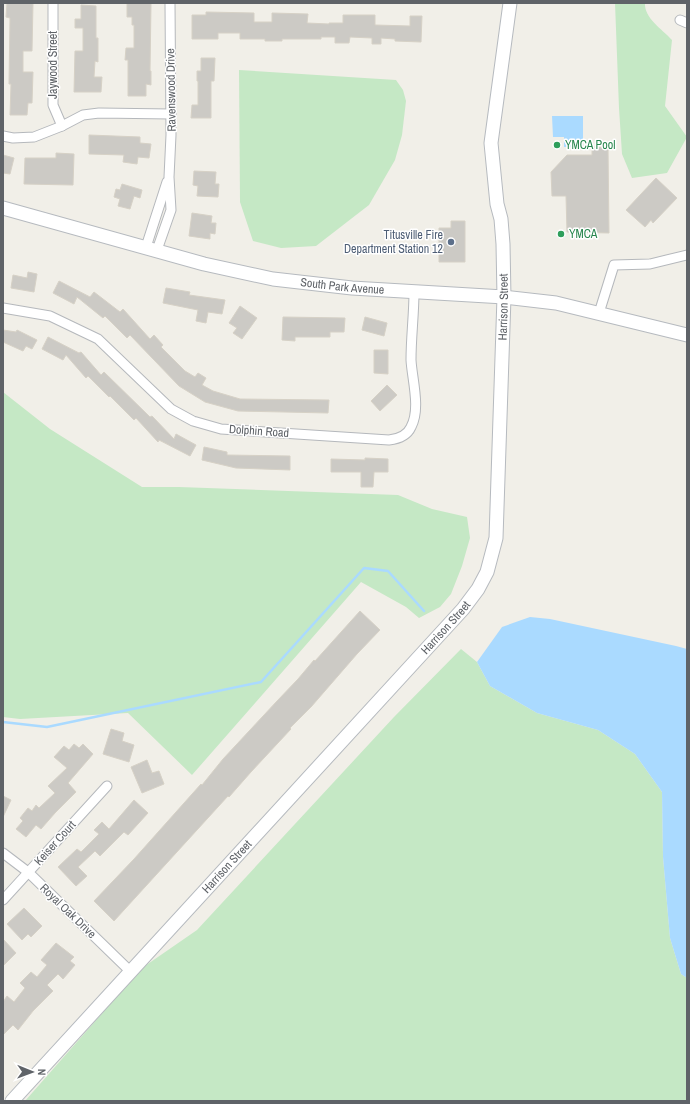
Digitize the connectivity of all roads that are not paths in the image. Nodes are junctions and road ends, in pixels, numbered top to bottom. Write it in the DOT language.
graph roads {
  1 [pos="53,3"];
  2 [pos="170,3"];
  3 [pos="510,3"];
  4 [pos="171,114"];
  5 [pos="62,126"];
  6 [pos="3,136"];
  7 [pos="3,208"];
  8 [pos="152,249"];
  9 [pos="687,255"];
  10 [pos="414,292"];
  11 [pos="504,297"];
  12 [pos="3,308"];
  13 [pos="599,313"];
  14 [pos="687,335"];
  15 [pos="106,786"];
  16 [pos="3,854"];
  17 [pos="28,872"];
  18 [pos="3,900"];
  19 [pos="130,971"];
  20 [pos="12,1101"];
  1 -- 5 [label="street, Jaywood Street"];
  2 -- 4 [label="street, Ravenswood Drive"];
  3 -- 11 [label="street, Harrison Street"];
  4 -- 5 [label="street"];
  4 -- 8 [label="street, Ravenswood Drive"];
  5 -- 6 [label="street"];
  7 -- 8 [label="street, South Park Avenue"];
  8 -- 10 [label="street, South Park Avenue"];
  9 -- 13 [label="street"];
  10 -- 11 [label="street, South Park Avenue"];
  10 -- 12 [label="street, Dolphin Road"];
  11 -- 13 [label="street, South Park Avenue"];
  11 -- 19 [label="street, Harrison Street"];
  13 -- 14 [label="street, South Park Avenue"];
  15 -- 17 [label="street, Keiser Court"];
  16 -- 17 [label="street, Royal Oak Drive"];
  17 -- 18 [label="street, Keiser Court"];
  17 -- 19 [label="street, Royal Oak Drive"];
  19 -- 20 [label="street, Harrison Street"];
}
